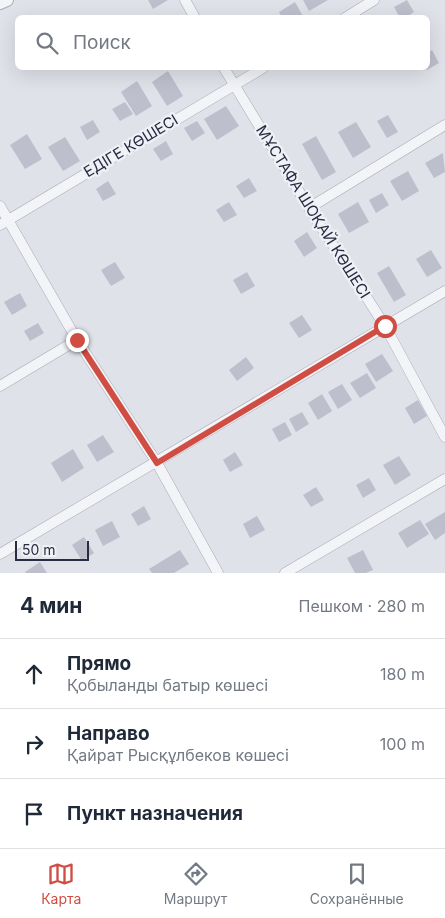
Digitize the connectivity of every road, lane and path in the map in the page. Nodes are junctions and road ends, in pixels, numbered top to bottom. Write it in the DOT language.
graph roads {
  1 [pos="7,0"];
  2 [pos="185,0"];
  3 [pos="374,0"];
  4 [pos="0,3"];
  5 [pos="193,15"];
  6 [pos="350,15"];
  7 [pos="225,70"];
  8 [pos="260,70"];
  9 [pos="234,85"];
  10 [pos="445,125"];
  11 [pos="0,206"];
  12 [pos="309,208"];
  13 [pos="4,222"];
  14 [pos="445,290"];
  15 [pos="385,326"];
  16 [pos="77,340"];
  17 [pos="0,386"];
  18 [pos="445,437"];
  19 [pos="157,463"];
  20 [pos="445,479"];
  21 [pos="0,554"];
  22 [pos="218,573"];
  23 [pos="286,573"];
  1 -- 4 [label="street"];
  2 -- 5 [label="street"];
  3 -- 6 [label="street"];
  7 -- 9 [label="street, МҰСТАФА ШОҚАЙ КӨШЕСІ"];
  8 -- 9 [label="street, ЕДІГЕ КӨШЕСІ"];
  9 -- 12 [label="street, МҰСТАФА ШОҚАЙ КӨШЕСІ"];
  9 -- 13 [label="street, ЕДІГЕ КӨШЕСІ"];
  10 -- 12 [label="street"];
  11 -- 13 [label="street"];
  12 -- 15 [label="street, МҰСТАФА ШОҚАЙ КӨШЕСІ"];
  13 -- 16 [label="street"];
  14 -- 15 [label="street"];
  15 -- 18 [label="street, МҰСТАФА ШОҚАЙ КӨШЕСІ"];
  15 -- 19 [label="street"];
  16 -- 17 [label="street"];
  16 -- 19 [label="street"];
  19 -- 21 [label="street"];
  19 -- 22 [label="street"];
  20 -- 23 [label="street"];
}
